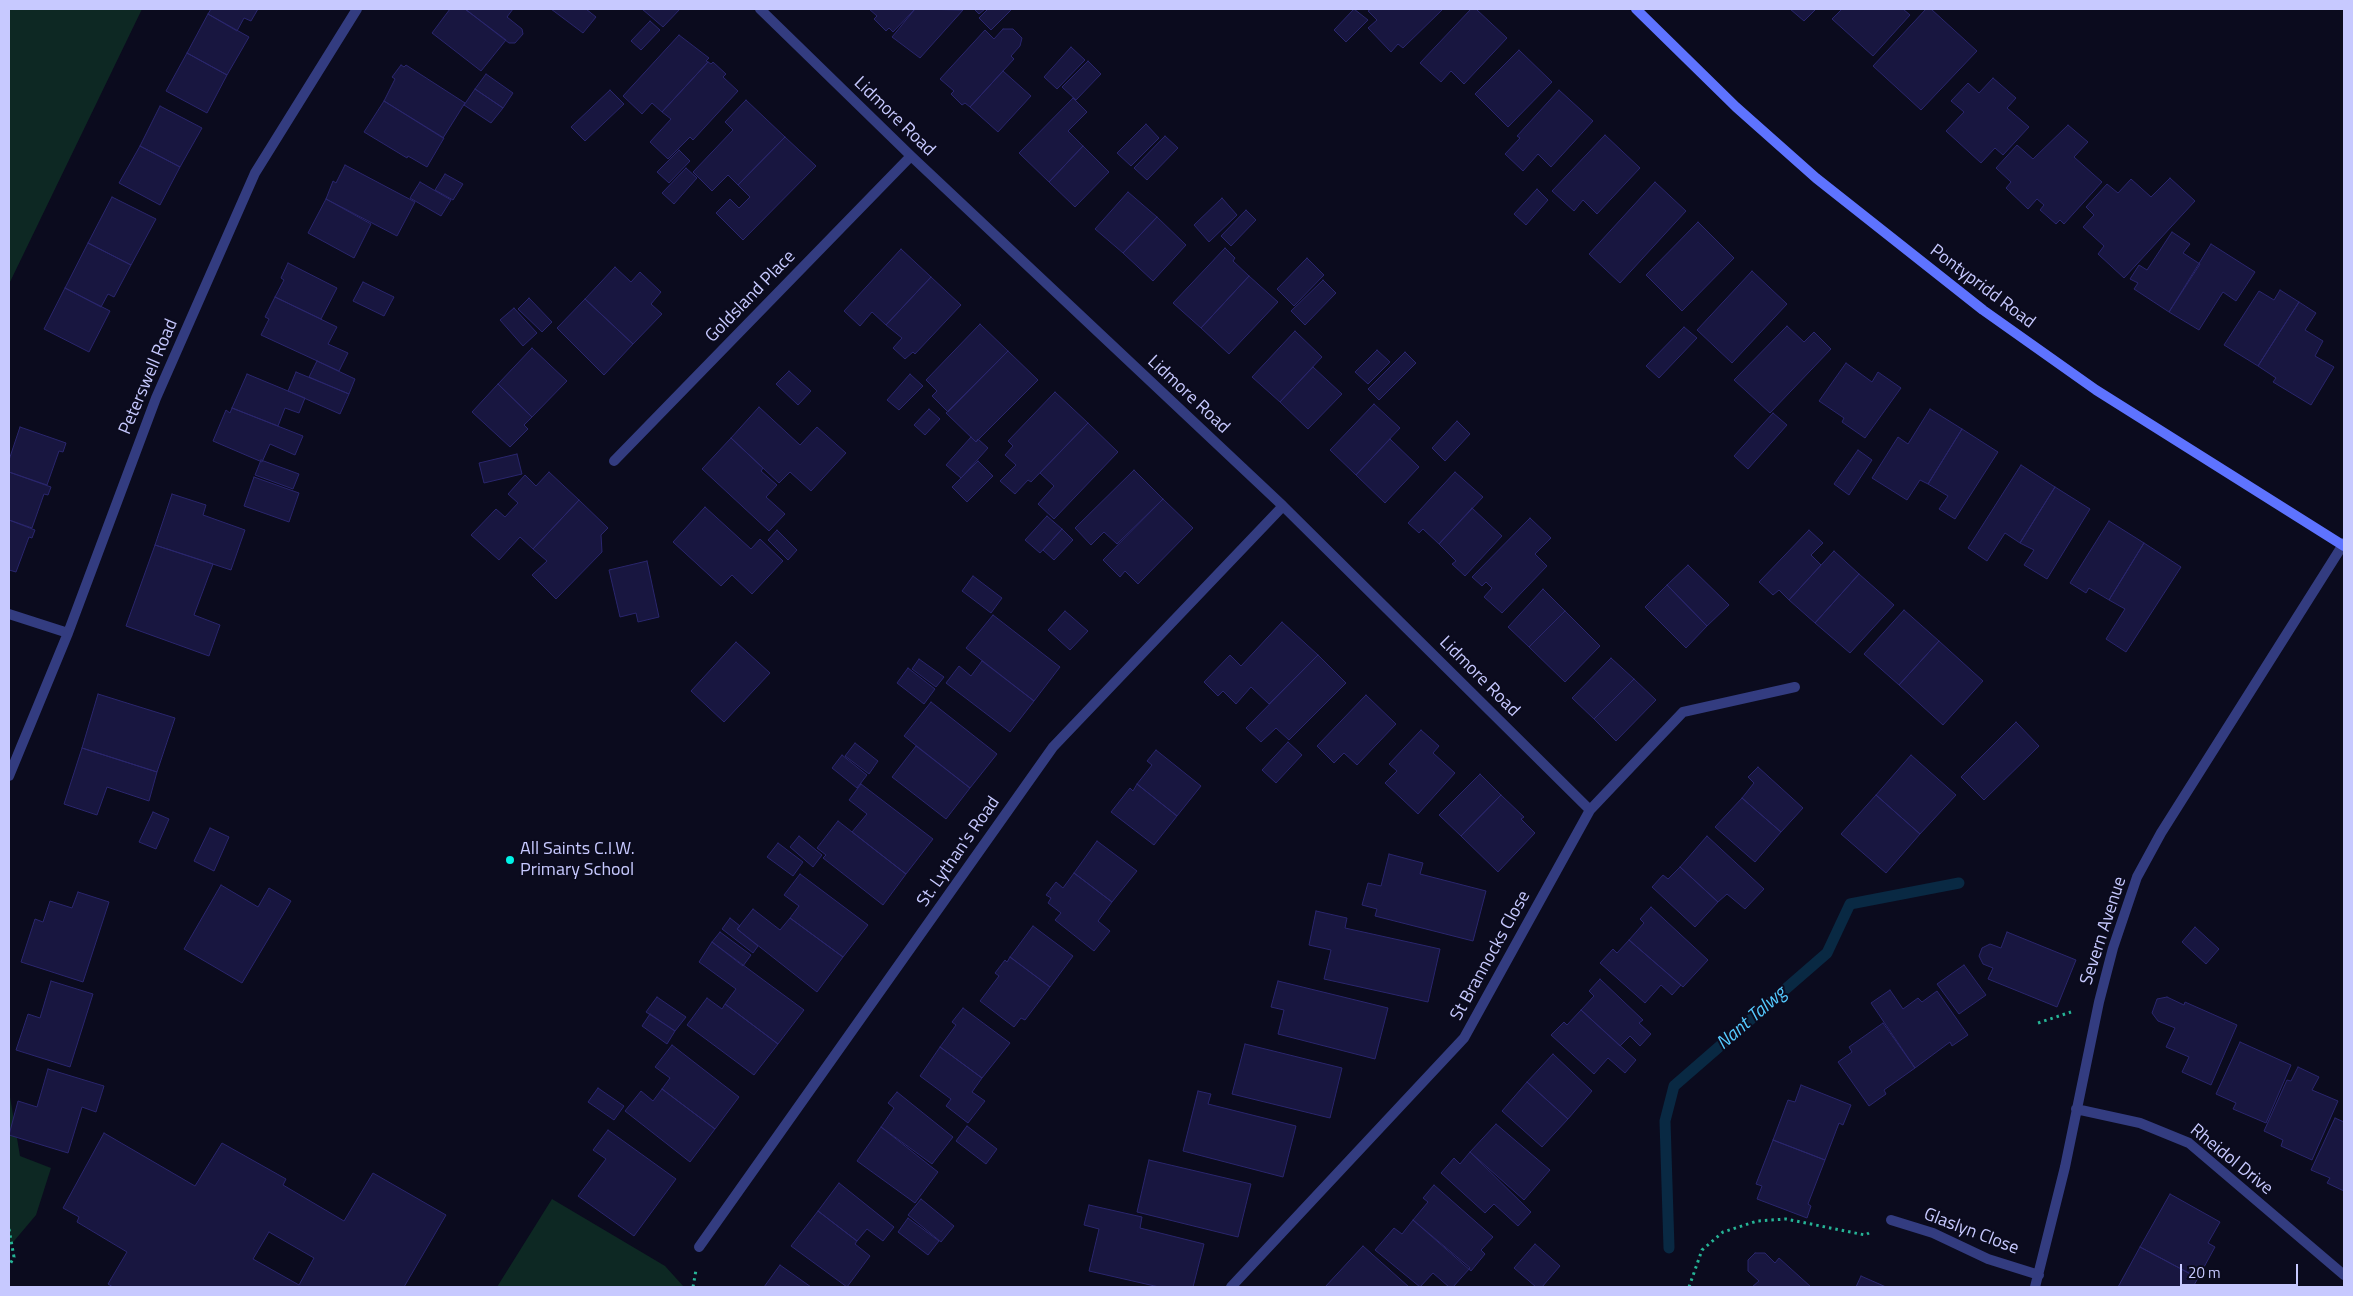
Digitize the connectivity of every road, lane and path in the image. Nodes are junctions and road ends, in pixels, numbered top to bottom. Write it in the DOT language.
graph roads {
  1 [pos="357,9"];
  2 [pos="760,9"];
  3 [pos="1636,9"];
  4 [pos="911,156"];
  5 [pos="614,460"];
  6 [pos="1283,506"];
  7 [pos="2344,545"];
  8 [pos="9,614"];
  9 [pos="68,634"];
  10 [pos="1795,687"];
  11 [pos="9,776"];
  12 [pos="1590,810"];
  13 [pos="2076,1109"];
  14 [pos="1891,1220"];
  15 [pos="9,1229"];
  16 [pos="699,1248"];
  17 [pos="9,1266"];
  18 [pos="2039,1275"];
  19 [pos="2344,1276"];
  20 [pos="1231,1287"];
  21 [pos="1689,1287"];
  22 [pos="2035,1287"];
  1 -- 9 [label="street, Peterswell Road"];
  2 -- 4 [label="street, Lidmore Road"];
  3 -- 7 [label="main road, Pontypridd Road"];
  4 -- 5 [label="street, Goldsland Place"];
  4 -- 6 [label="street, Lidmore Road"];
  6 -- 12 [label="street, Lidmore Road"];
  6 -- 16 [label="street, St. Lythan's Road"];
  7 -- 13 [label="street, Severn Avenue"];
  8 -- 9 [label="street"];
  9 -- 11 [label="street, Peterswell Road"];
  10 -- 12 [label="street, St Brannocks Close"];
  12 -- 20 [label="street, St Brannocks Close"];
  13 -- 18 [label="street, Severn Avenue"];
  13 -- 19 [label="street, Rheidol Drive"];
  14 -- 18 [label="street, Glaslyn Close"];
  14 -- 21 [label="path"];
  15 -- 17 [label="path"];
  18 -- 22 [label="street, Severn Avenue"];
}
